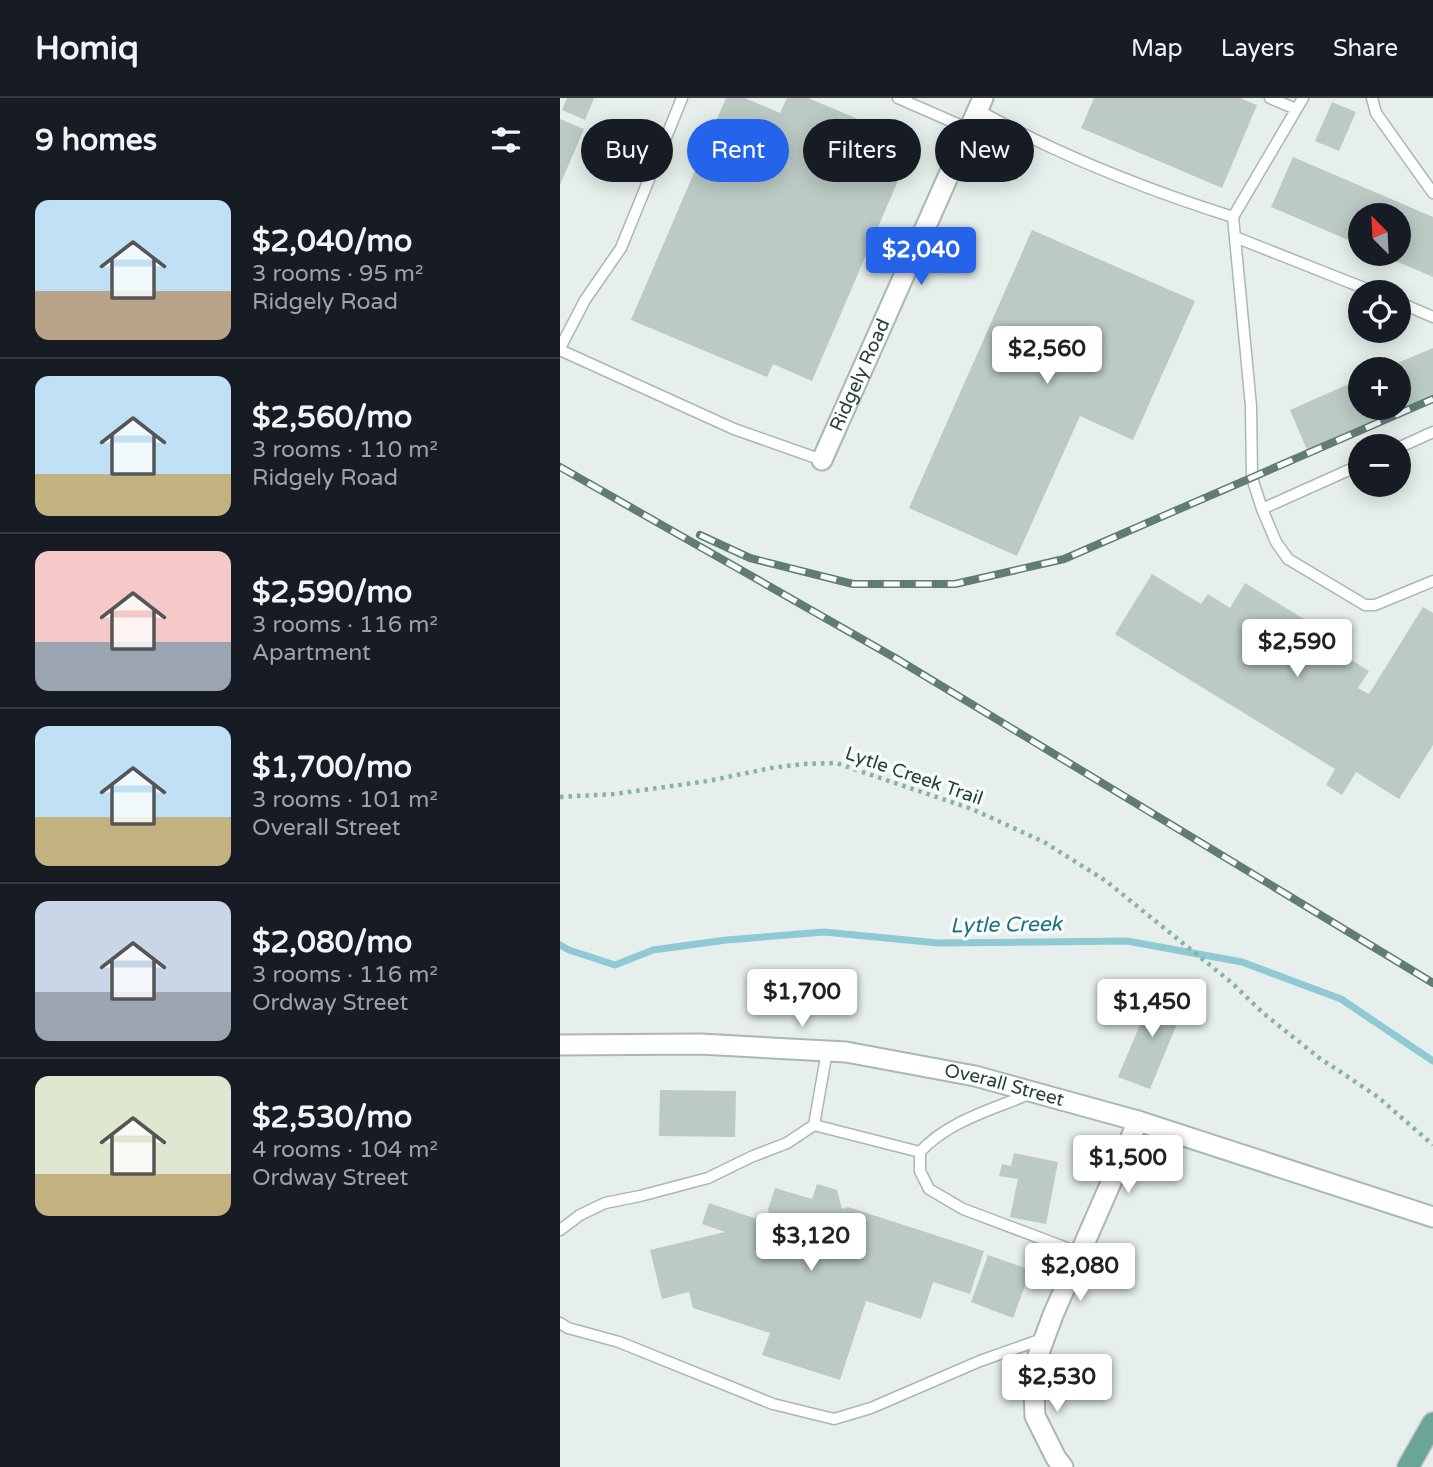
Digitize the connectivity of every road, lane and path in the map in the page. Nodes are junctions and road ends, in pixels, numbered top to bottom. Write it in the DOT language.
graph roads {
  1 [pos="682,98"];
  2 [pos="898,98"];
  3 [pos="1270,98"];
  4 [pos="1303,98"];
  5 [pos="1372,98"];
  6 [pos="980,104"];
  7 [pos="1296,109"];
  8 [pos="946,119"];
  9 [pos="945,182"];
  10 [pos="1433,193"];
  11 [pos="1233,217"];
  12 [pos="1235,237"];
  13 [pos="1348,282"];
  14 [pos="1411,308"];
  15 [pos="1433,317"];
  16 [pos="560,349"];
  17 [pos="1433,432"];
  18 [pos="1411,442"];
  19 [pos="822,460"];
  20 [pos="1348,471"];
  21 [pos="1262,509"];
  22 [pos="1433,581"];
  23 [pos="560,797"];
  24 [pos="560,1045"];
  25 [pos="827,1051"];
  26 [pos="1034,1092"];
  27 [pos="1138,1121"];
  28 [pos="814,1125"];
  29 [pos="1433,1145"];
  30 [pos="920,1152"];
  31 [pos="1433,1217"];
  32 [pos="560,1230"];
  33 [pos="1080,1253"];
  34 [pos="560,1323"];
  35 [pos="1045,1338"];
  36 [pos="1433,1423"];
  37 [pos="1055,1464"];
  38 [pos="1408,1467"];
  1 -- 16 [label="lane"];
  2 -- 8 [label="lane"];
  3 -- 7 [label="lane"];
  4 -- 7 [label="lane"];
  5 -- 10 [label="lane"];
  6 -- 11 [label="lane"];
  7 -- 11 [label="lane"];
  9 -- 19 [label="street, Ridgely Road"];
  11 -- 12 [label="lane"];
  12 -- 13 [label="lane"];
  12 -- 21 [label="lane"];
  14 -- 15 [label="lane"];
  16 -- 19 [label="lane"];
  17 -- 18 [label="lane"];
  20 -- 21 [label="lane"];
  21 -- 22 [label="lane"];
  23 -- 29 [label="path, Lytle Creek Trail"];
  24 -- 25 [label="street, Overall Street"];
  25 -- 26 [label="street, Overall Street"];
  25 -- 28 [label="lane"];
  26 -- 27 [label="street, Overall Street"];
  26 -- 30 [label="lane"];
  27 -- 31 [label="street, Overall Street"];
  27 -- 33 [label="street"];
  28 -- 30 [label="lane"];
  28 -- 32 [label="lane"];
  30 -- 33 [label="lane"];
  33 -- 35 [label="street"];
  34 -- 35 [label="lane"];
  35 -- 37 [label="street"];
  36 -- 38 [label="main road"];
}
